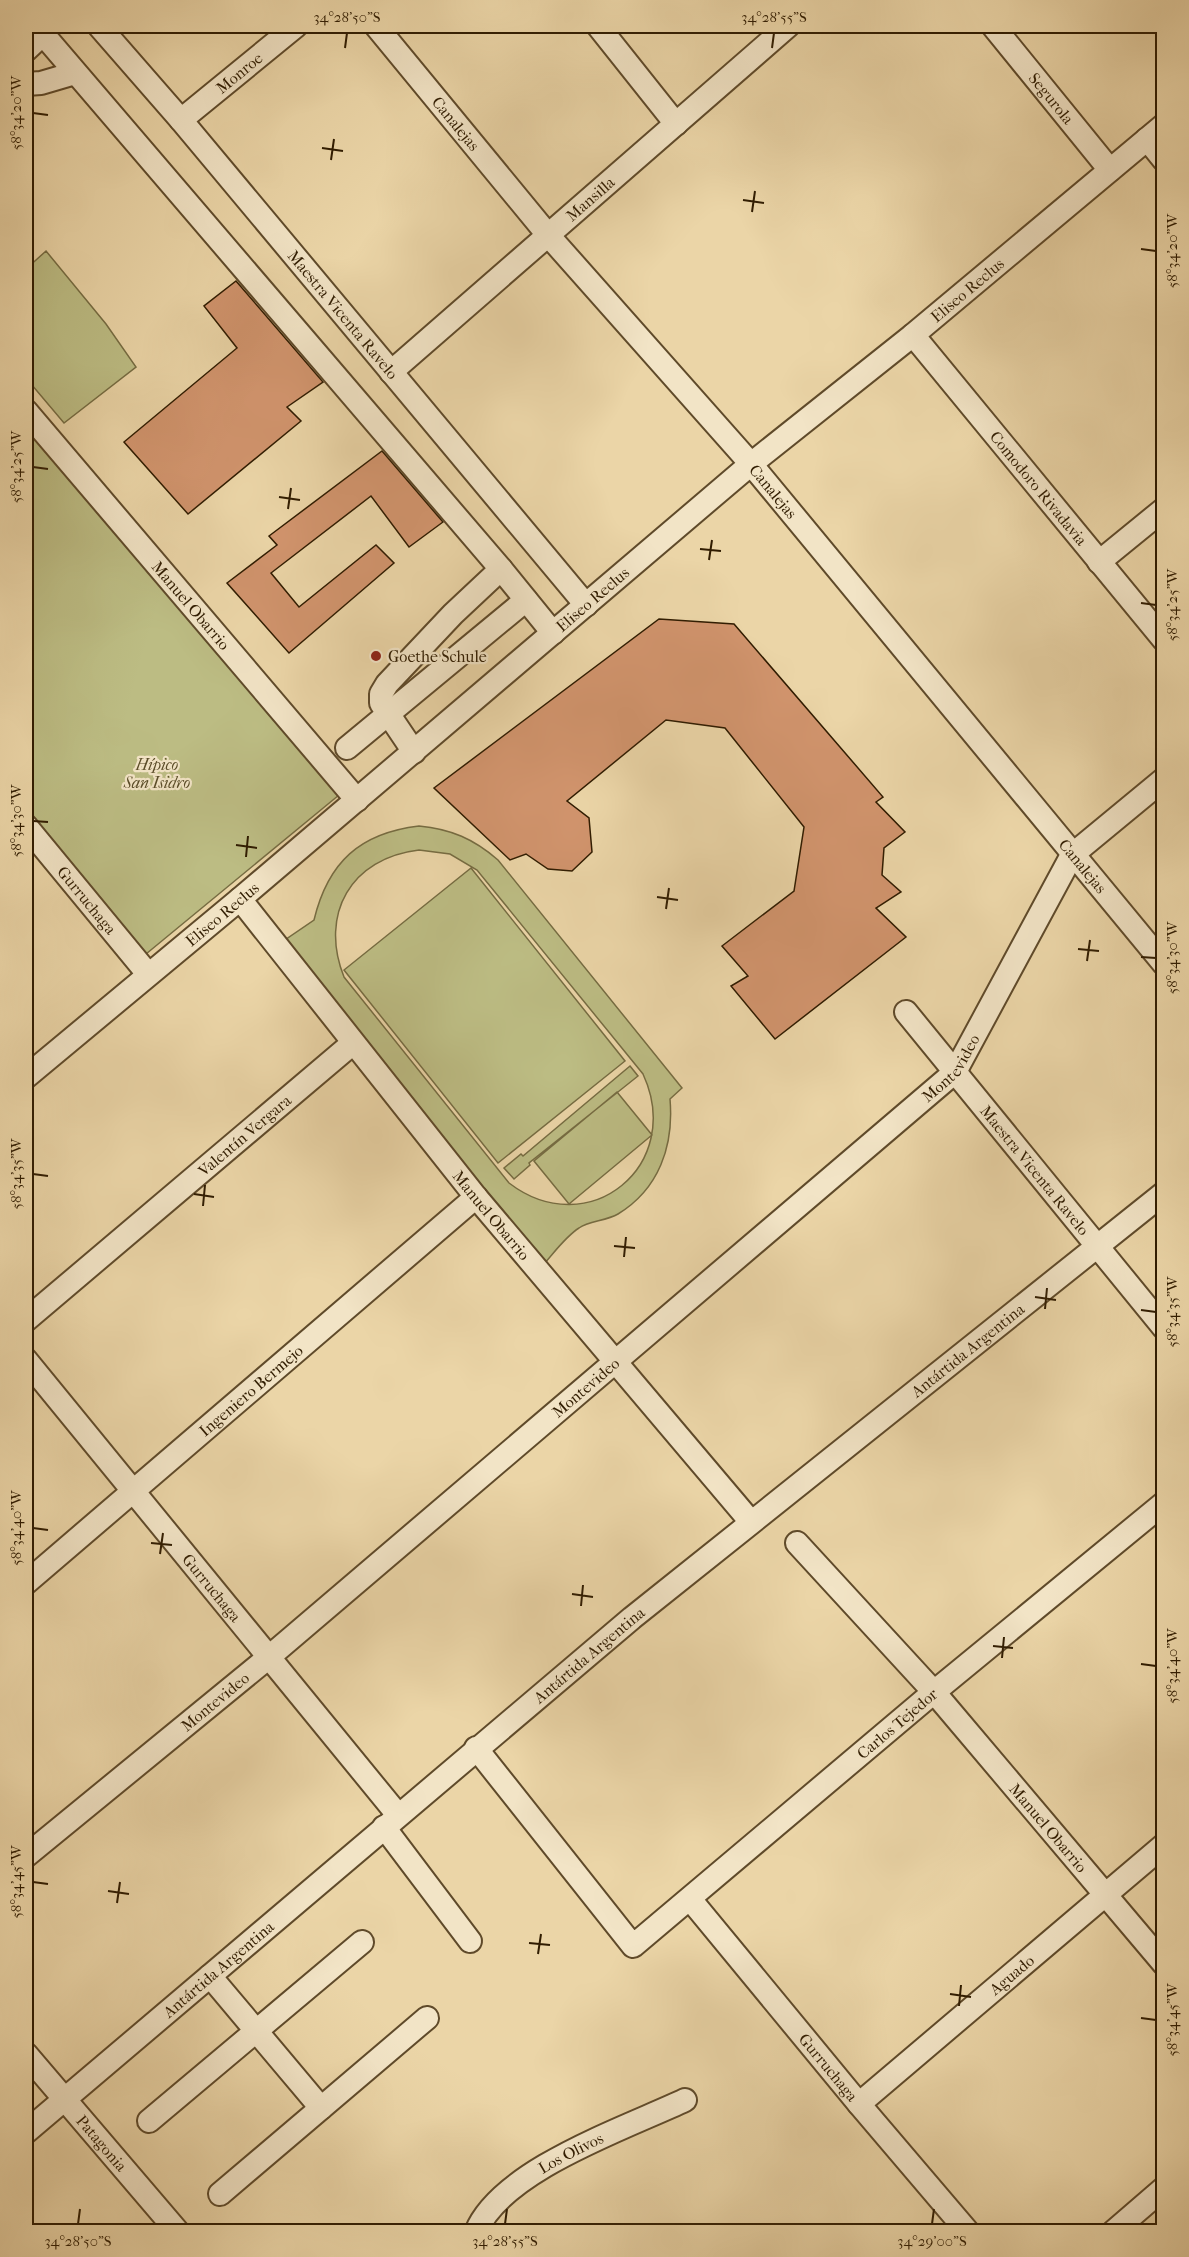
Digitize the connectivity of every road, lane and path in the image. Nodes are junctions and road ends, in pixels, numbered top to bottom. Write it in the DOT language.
graph roads {
  1 [pos="99,26"];
  2 [pos="296,26"];
  3 [pos="376,26"];
  4 [pos="598,26"];
  5 [pos="788,26"];
  6 [pos="993,26"];
  7 [pos="40,30"];
  8 [pos="26,50"];
  9 [pos="75,73"];
  10 [pos="26,84"];
  11 [pos="181,120"];
  12 [pos="676,124"];
  13 [pos="1155,132"];
  14 [pos="1164,159"];
  15 [pos="1110,170"];
  16 [pos="548,235"];
  17 [pos="913,334"];
  18 [pos="391,372"];
  19 [pos="26,411"];
  20 [pos="751,464"];
  21 [pos="1164,509"];
  22 [pos="1099,562"];
  23 [pos="501,569"];
  24 [pos="526,600"];
  25 [pos="586,605"];
  26 [pos="554,633"];
  27 [pos="1164,640"];
  28 [pos="388,714"];
  29 [pos="347,748"];
  30 [pos="414,752"];
  31 [pos="1164,779"];
  32 [pos="357,800"];
  33 [pos="26,826"];
  34 [pos="1072,855"];
  35 [pos="240,899"];
  36 [pos="1164,964"];
  37 [pos="148,974"];
  38 [pos="906,1011"];
  39 [pos="353,1043"];
  40 [pos="955,1072"];
  41 [pos="26,1077"];
  42 [pos="1164,1193"];
  43 [pos="476,1197"];
  44 [pos="1097,1248"];
  45 [pos="26,1320"];
  46 [pos="1164,1328"];
  47 [pos="26,1360"];
  48 [pos="615,1360"];
  49 [pos="132,1490"];
  50 [pos="1164,1503"];
  51 [pos="751,1522"];
  52 [pos="797,1543"];
  53 [pos="26,1583"];
  54 [pos="269,1657"];
  55 [pos="934,1692"];
  56 [pos="476,1748"];
  57 [pos="391,1821"];
  58 [pos="1164,1845"];
  59 [pos="26,1856"];
  60 [pos="1105,1895"];
  61 [pos="690,1899"];
  62 [pos="470,1941"];
  63 [pos="362,1942"];
  64 [pos="1164,1964"];
  65 [pos="210,1976"];
  66 [pos="427,2018"];
  67 [pos="256,2031"];
  68 [pos="26,2054"];
  69 [pos="66,2099"];
  70 [pos="685,2100"];
  71 [pos="858,2104"];
  72 [pos="321,2108"];
  73 [pos="149,2121"];
  74 [pos="26,2132"];
  75 [pos="1164,2188"];
  76 [pos="220,2194"];
  77 [pos="178,2232"];
  78 [pos="476,2232"];
  79 [pos="968,2232"];
  80 [pos="1113,2232"];
  1 -- 11 [label="street, Maestra Vicenta Ravelo"];
  2 -- 11 [label="street, Monroe"];
  3 -- 16 [label="street, Canalejas"];
  4 -- 12 [label="street"];
  5 -- 12 [label="street, Mansilla"];
  6 -- 15 [label="street, Segurola"];
  7 -- 8 [label="street"];
  7 -- 9 [label="street"];
  9 -- 10 [label="street"];
  9 -- 23 [label="street"];
  11 -- 18 [label="street, Maestra Vicenta Ravelo"];
  12 -- 16 [label="street, Mansilla"];
  13 -- 14 [label="street"];
  13 -- 15 [label="street, Eliseo Reclus"];
  15 -- 17 [label="street, Eliseo Reclus"];
  16 -- 18 [label="street, Mansilla"];
  16 -- 20 [label="street, Canalejas"];
  17 -- 20 [label="street, Eliseo Reclus"];
  17 -- 22 [label="street, Comodoro Rivadavia"];
  18 -- 25 [label="street, Maestra Vicenta Ravelo"];
  19 -- 32 [label="street, Manuel Obarrio"];
  20 -- 25 [label="street, Eliseo Reclus"];
  20 -- 34 [label="street, Canalejas"];
  21 -- 22 [label="street"];
  22 -- 27 [label="street, Comodoro Rivadavia"];
  23 -- 24 [label="street"];
  23 -- 28 [label="street"];
  24 -- 26 [label="street"];
  24 -- 28 [label="street"];
  25 -- 26 [label="street, Eliseo Reclus"];
  26 -- 30 [label="street, Eliseo Reclus"];
  28 -- 29 [label="street"];
  28 -- 30 [label="street"];
  30 -- 32 [label="street, Eliseo Reclus"];
  31 -- 34 [label="street"];
  32 -- 35 [label="street, Eliseo Reclus"];
  33 -- 37 [label="street, Gurruchaga"];
  34 -- 36 [label="street, Canalejas"];
  34 -- 40 [label="street, Montevideo"];
  35 -- 37 [label="street, Eliseo Reclus"];
  35 -- 39 [label="street, Manuel Obarrio"];
  37 -- 41 [label="street, Eliseo Reclus"];
  38 -- 40 [label="street, Maestra Vicenta Ravelo"];
  39 -- 43 [label="street, Manuel Obarrio"];
  39 -- 45 [label="street, Valentín Vergara"];
  40 -- 44 [label="street, Maestra Vicenta Ravelo"];
  40 -- 48 [label="street, Montevideo"];
  42 -- 44 [label="street, Antártida Argentina"];
  43 -- 48 [label="street, Manuel Obarrio"];
  43 -- 49 [label="street, Ingeniero Bermejo"];
  44 -- 46 [label="street, Maestra Vicenta Ravelo"];
  44 -- 51 [label="street, Antártida Argentina"];
  47 -- 49 [label="street, Gurruchaga"];
  48 -- 51 [label="street, Manuel Obarrio"];
  48 -- 54 [label="street, Montevideo"];
  49 -- 53 [label="street, Ingeniero Bermejo"];
  49 -- 54 [label="street, Gurruchaga"];
  50 -- 55 [label="street, Carlos Tejedor"];
  51 -- 56 [label="street, Antártida Argentina"];
  52 -- 55 [label="street, Manuel Obarrio"];
  54 -- 57 [label="street, Gurruchaga"];
  54 -- 59 [label="street, Montevideo"];
  55 -- 60 [label="street, Manuel Obarrio"];
  55 -- 61 [label="street, Carlos Tejedor"];
  56 -- 57 [label="street, Antártida Argentina"];
  56 -- 61 [label="street, Carlos Tejedor"];
  57 -- 62 [label="street, Gurruchaga"];
  57 -- 65 [label="street, Antártida Argentina"];
  58 -- 60 [label="street, Aguado"];
  60 -- 64 [label="street, Manuel Obarrio"];
  60 -- 71 [label="street, Aguado"];
  61 -- 71 [label="street, Gurruchaga"];
  63 -- 67 [label="street"];
  65 -- 67 [label="street"];
  65 -- 69 [label="street, Antártida Argentina"];
  66 -- 72 [label="street"];
  67 -- 72 [label="street"];
  67 -- 73 [label="street"];
  68 -- 69 [label="street, Patagonia"];
  69 -- 74 [label="street, Antártida Argentina"];
  69 -- 77 [label="street, Patagonia"];
  70 -- 78 [label="street, Los Olivos"];
  71 -- 79 [label="street, Gurruchaga"];
  72 -- 76 [label="street"];
  75 -- 80 [label="street"];
}
